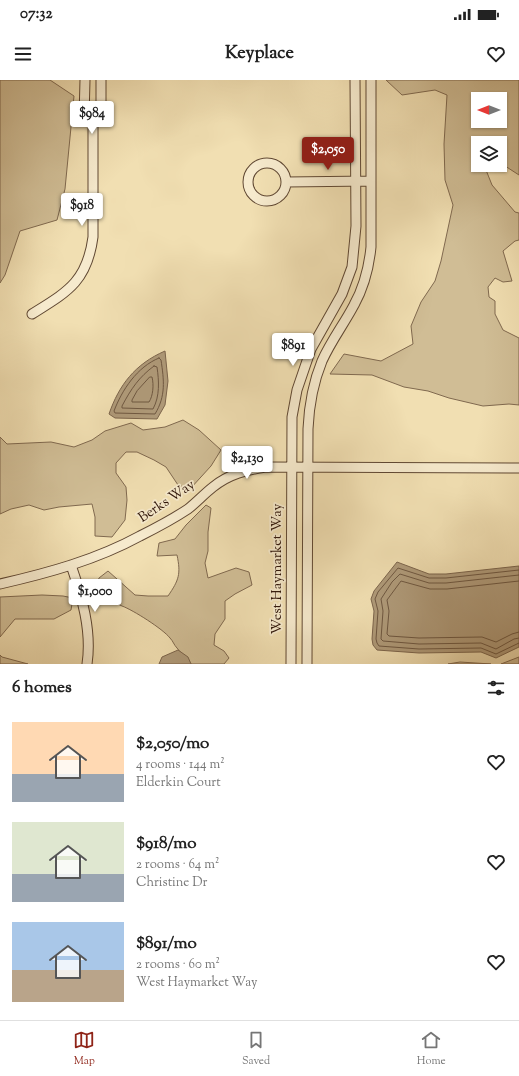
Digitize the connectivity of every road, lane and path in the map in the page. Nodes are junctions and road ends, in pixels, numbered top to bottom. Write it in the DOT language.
graph roads {
  1 [pos="85,80"];
  2 [pos="101,80"];
  3 [pos="355,80"];
  4 [pos="371,80"];
  5 [pos="93,124"];
  6 [pos="286,182"];
  7 [pos="356,182"];
  8 [pos="371,182"];
  9 [pos="32,314"];
  10 [pos="292,467"];
  11 [pos="308,467"];
  12 [pos="519,468"];
  13 [pos="71,565"];
  14 [pos="0,584"];
  15 [pos="88,664"];
  16 [pos="291,664"];
  17 [pos="307,664"];
  1 -- 5 [label="street"];
  2 -- 5 [label="street"];
  3 -- 7 [label="street, West Haymarket Way"];
  4 -- 8 [label="street, West Haymarket Way"];
  5 -- 9 [label="street"];
  6 -- 6 [label="street"];
  6 -- 7 [label="street"];
  7 -- 8 [label="street"];
  7 -- 10 [label="street, West Haymarket Way"];
  8 -- 11 [label="street, West Haymarket Way"];
  10 -- 11 [label="street, Berks Way"];
  10 -- 13 [label="street, Berks Way"];
  10 -- 16 [label="street, West Haymarket Way"];
  11 -- 12 [label="street, Berks Way"];
  11 -- 17 [label="street, West Haymarket Way"];
  13 -- 14 [label="street, Berks Way"];
  13 -- 15 [label="street"];
}
